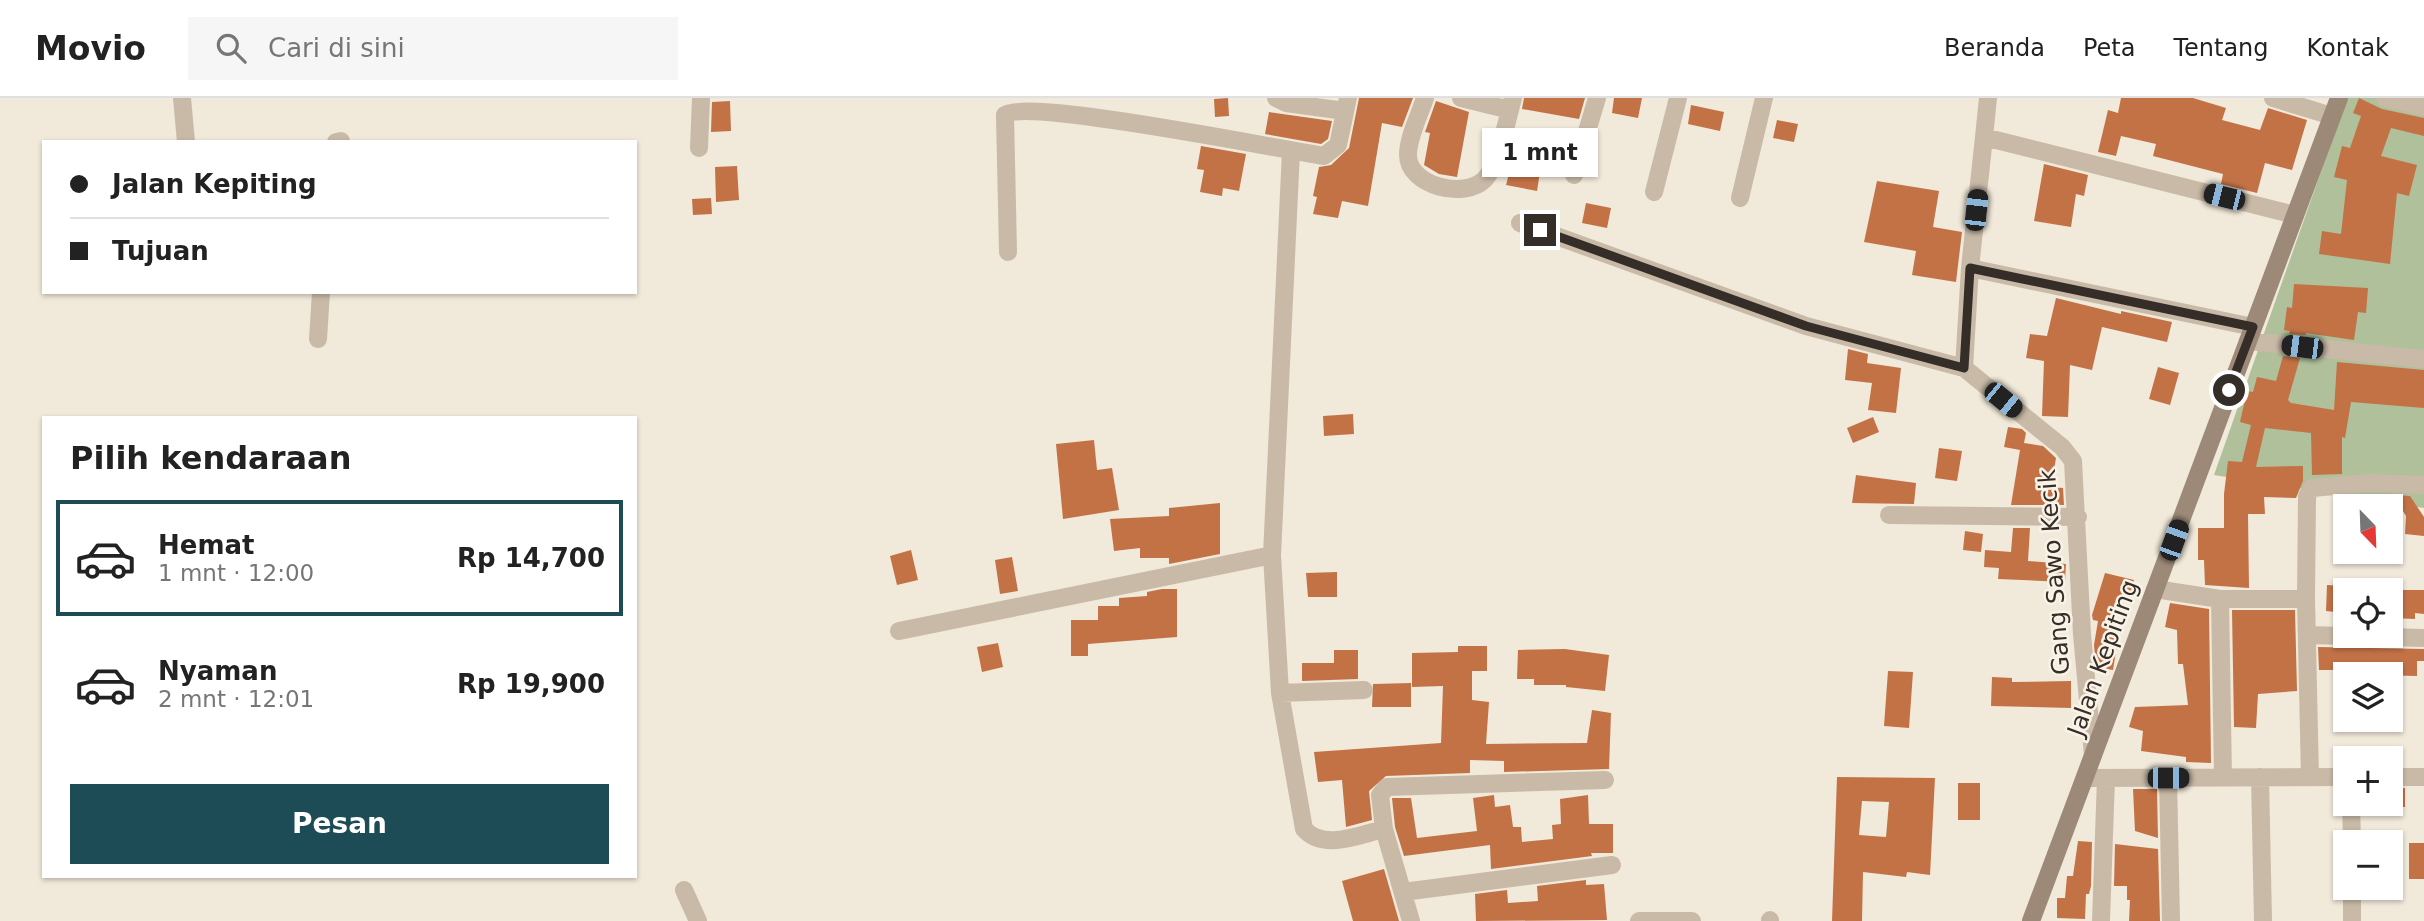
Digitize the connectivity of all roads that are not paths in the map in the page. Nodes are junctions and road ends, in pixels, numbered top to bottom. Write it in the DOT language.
graph roads {
  1 [pos="181,98"];
  2 [pos="701,98"];
  3 [pos="1276,98"];
  4 [pos="1425,98"];
  5 [pos="1461,98"];
  6 [pos="1597,98"];
  7 [pos="1678,98"];
  8 [pos="1764,98"];
  9 [pos="1988,98"];
  10 [pos="2273,98"];
  11 [pos="2339,98"];
  12 [pos="2385,98"];
  13 [pos="1096,102"];
  14 [pos="1512,104"];
  15 [pos="1347,105"];
  16 [pos="2424,107"];
  17 [pos="2332,116"];
  18 [pos="1984,136"];
  19 [pos="186,140"];
  20 [pos="698,148"];
  21 [pos="1292,151"];
  22 [pos="1574,175"];
  23 [pos="1654,192"];
  24 [pos="1741,198"];
  25 [pos="2295,215"];
  26 [pos="1520,223"];
  27 [pos="1008,252"];
  28 [pos="1970,268"];
  29 [pos="321,294"];
  30 [pos="2250,334"];
  31 [pos="318,339"];
  32 [pos="2424,359"];
  33 [pos="1964,368"];
  34 [pos="2424,485"];
  35 [pos="1889,515"];
  36 [pos="2078,517"];
  37 [pos="1272,555"];
  38 [pos="2155,589"];
  39 [pos="2220,599"];
  40 [pos="2306,599"];
  41 [pos="899,631"];
  42 [pos="2307,635"];
  43 [pos="2424,638"];
  44 [pos="1364,690"];
  45 [pos="1280,693"];
  46 [pos="2094,755"];
  47 [pos="2223,777"];
  48 [pos="2260,777"];
  49 [pos="2310,777"];
  50 [pos="2333,777"];
  51 [pos="2403,777"];
  52 [pos="2424,777"];
  53 [pos="2085,778"];
  54 [pos="2106,778"];
  55 [pos="2168,778"];
  56 [pos="1605,780"];
  57 [pos="1384,829"];
  58 [pos="1612,865"];
  59 [pos="684,890"];
  60 [pos="1403,892"];
  61 [pos="2352,900"];
  62 [pos="698,921"];
  63 [pos="1411,921"];
  64 [pos="1639,921"];
  65 [pos="1692,921"];
  66 [pos="2031,921"];
  67 [pos="2101,921"];
  68 [pos="2171,921"];
  69 [pos="2263,921"];
  70 [pos="2352,921"];
  1 -- 19 [label="street"];
  2 -- 20 [label="street"];
  3 -- 15 [label="street"];
  4 -- 14 [label="street"];
  5 -- 14 [label="street"];
  6 -- 22 [label="street"];
  7 -- 23 [label="street"];
  8 -- 24 [label="street"];
  9 -- 18 [label="street"];
  10 -- 17 [label="street"];
  11 -- 17 [label="main road, Jalan Kepiting"];
  12 -- 16 [label="street"];
  13 -- 21 [label="street"];
  13 -- 27 [label="street"];
  15 -- 21 [label="street"];
  17 -- 25 [label="main road, Jalan Kepiting"];
  18 -- 25 [label="street"];
  18 -- 28 [label="street"];
  21 -- 37 [label="street"];
  25 -- 30 [label="main road, Jalan Kepiting"];
  26 -- 33 [label="street"];
  28 -- 30 [label="street"];
  28 -- 33 [label="street"];
  29 -- 31 [label="street"];
  30 -- 32 [label="street"];
  30 -- 38 [label="main road, Jalan Kepiting"];
  33 -- 36 [label="street, Gang Sawo Kecik"];
  34 -- 40 [label="street"];
  35 -- 36 [label="street"];
  36 -- 46 [label="street, Gang Sawo Kecik"];
  37 -- 41 [label="street"];
  37 -- 45 [label="street"];
  38 -- 39 [label="street"];
  38 -- 46 [label="main road, Jalan Kepiting"];
  39 -- 40 [label="street"];
  39 -- 47 [label="street"];
  40 -- 42 [label="street"];
  42 -- 43 [label="street"];
  42 -- 49 [label="street"];
  44 -- 45 [label="street"];
  45 -- 57 [label="street"];
  46 -- 53 [label="main road, Jalan Kepiting"];
  47 -- 48 [label="street"];
  47 -- 55 [label="street"];
  48 -- 49 [label="street"];
  48 -- 69 [label="street"];
  49 -- 50 [label="street"];
  51 -- 52 [label="street"];
  53 -- 54 [label="street"];
  53 -- 66 [label="main road, Jalan Kepiting"];
  54 -- 55 [label="street"];
  54 -- 67 [label="street"];
  55 -- 68 [label="street"];
  56 -- 57 [label="street"];
  57 -- 60 [label="street"];
  58 -- 60 [label="street"];
  59 -- 62 [label="street"];
  60 -- 63 [label="street"];
  61 -- 70 [label="street"];
  64 -- 65 [label="street"];
}
